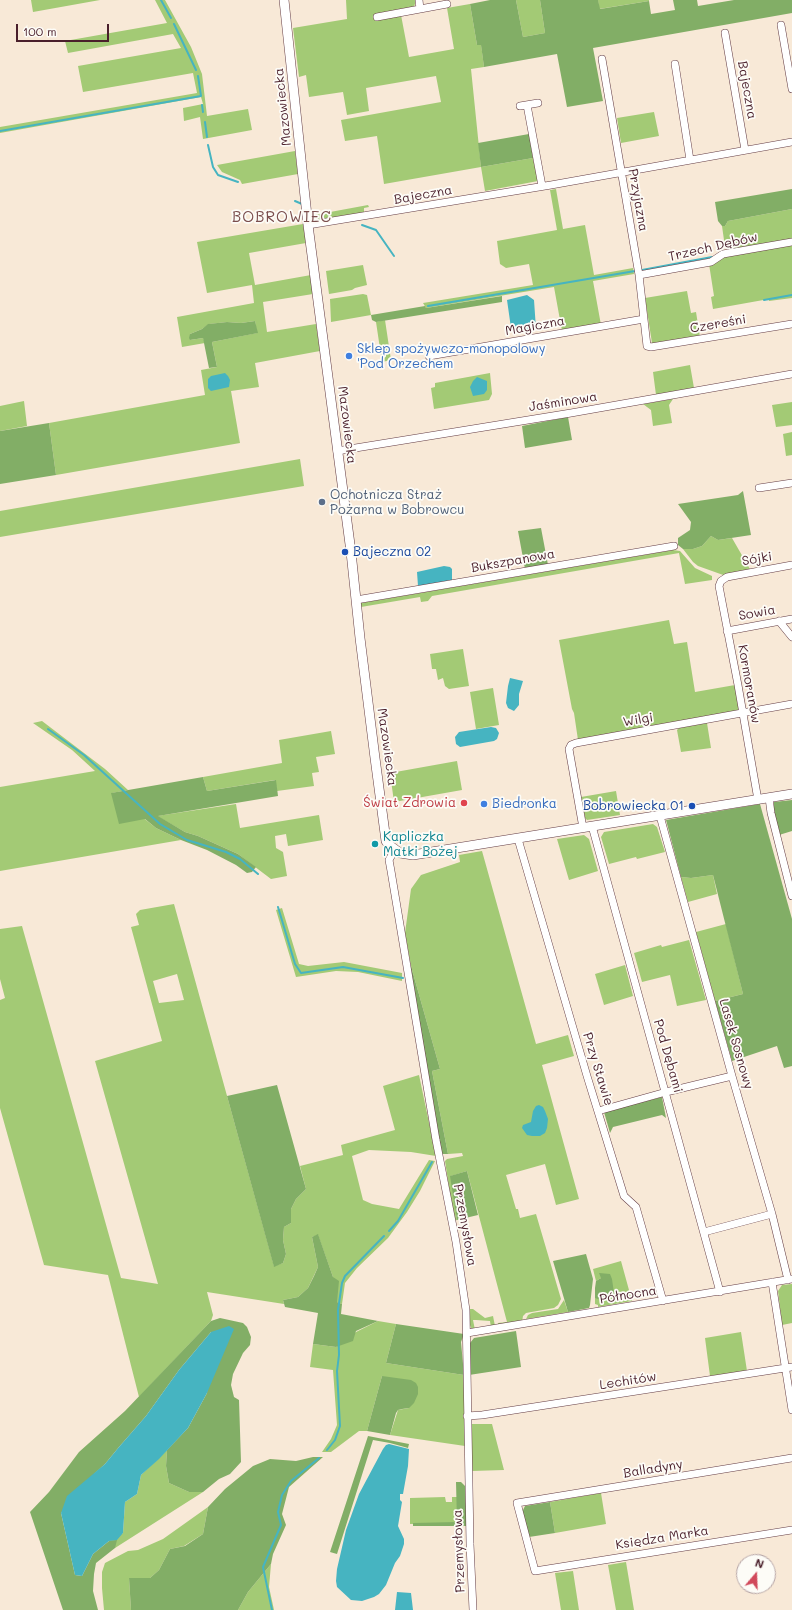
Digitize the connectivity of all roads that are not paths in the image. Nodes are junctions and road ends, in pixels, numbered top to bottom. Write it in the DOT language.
graph roads {
  1 [pos="284,0"];
  2 [pos="419,0"];
  3 [pos="447,4"];
  4 [pos="420,9"];
  5 [pos="377,17"];
  6 [pos="781,25"];
  7 [pos="725,33"];
  8 [pos="602,58"];
  9 [pos="674,64"];
  10 [pos="792,89"];
  11 [pos="538,103"];
  12 [pos="792,142"];
  13 [pos="746,150"];
  14 [pos="690,160"];
  15 [pos="621,172"];
  16 [pos="542,186"];
  17 [pos="308,225"];
  18 [pos="792,242"];
  19 [pos="639,275"];
  20 [pos="644,319"];
  21 [pos="792,324"];
  22 [pos="647,346"];
  23 [pos="429,356"];
  24 [pos="792,374"];
  25 [pos="337,451"];
  26 [pos="792,483"];
  27 [pos="759,488"];
  28 [pos="674,546"];
  29 [pos="792,566"];
  30 [pos="727,577"];
  31 [pos="356,600"];
  32 [pos="792,619"];
  33 [pos="779,621"];
  34 [pos="727,631"];
  35 [pos="792,637"];
  36 [pos="792,704"];
  37 [pos="743,713"];
  38 [pos="792,794"];
  39 [pos="769,798"];
  40 [pos="758,800"];
  41 [pos="660,816"];
  42 [pos="592,826"];
  43 [pos="582,828"];
  44 [pos="518,839"];
  45 [pos="394,850"];
  46 [pos="792,896"];
  47 [pos="732,1076"];
  48 [pos="666,1092"];
  49 [pos="598,1111"];
  50 [pos="772,1214"];
  51 [pos="704,1232"];
  52 [pos="790,1279"];
  53 [pos="772,1282"];
  54 [pos="720,1292"];
  55 [pos="663,1301"];
  56 [pos="467,1334"];
  57 [pos="789,1368"];
  58 [pos="792,1410"];
  59 [pos="467,1416"];
  60 [pos="792,1458"];
  61 [pos="792,1530"];
  62 [pos="535,1571"];
  63 [pos="473,1610"];
  1 -- 17 [label="street, Mazowiecka"];
  2 -- 4 [label="street"];
  3 -- 4 [label="street"];
  4 -- 5 [label="street"];
  6 -- 10 [label="street"];
  7 -- 13 [label="street, Bajeczna"];
  8 -- 15 [label="street, Przyjazna"];
  9 -- 14 [label="street"];
  11 -- 16 [label="street"];
  12 -- 13 [label="street, Bajeczna"];
  13 -- 14 [label="street, Bajeczna"];
  14 -- 15 [label="street, Bajeczna"];
  15 -- 16 [label="street, Bajeczna"];
  15 -- 19 [label="street, Przyjazna"];
  16 -- 17 [label="street, Bajeczna"];
  17 -- 25 [label="street, Mazowiecka"];
  18 -- 19 [label="street, Trzech Dębów"];
  19 -- 20 [label="street, Przyjazna"];
  20 -- 22 [label="street, Przyjazna"];
  20 -- 23 [label="street, Magiczna"];
  21 -- 22 [label="street, Czereśni"];
  24 -- 25 [label="street, Jaśminowa"];
  25 -- 31 [label="street, Mazowiecka"];
  26 -- 27 [label="street"];
  28 -- 31 [label="street, Bukszpanowa"];
  29 -- 30 [label="street, Sójki"];
  30 -- 34 [label="street, Kormoranów"];
  31 -- 45 [label="street, Mazowiecka"];
  32 -- 33 [label="street, Sowia"];
  33 -- 34 [label="street, Sowia"];
  33 -- 35 [label="street"];
  34 -- 37 [label="street, Kormoranów"];
  36 -- 37 [label="street, Wilgi"];
  37 -- 40 [label="street, Kormoranów"];
  37 -- 43 [label="street, Wilgi"];
  38 -- 39 [label="street"];
  39 -- 40 [label="street"];
  39 -- 46 [label="street"];
  40 -- 41 [label="street"];
  41 -- 42 [label="street"];
  41 -- 47 [label="street, Lasek Sosnowy"];
  42 -- 43 [label="street"];
  42 -- 48 [label="street, Pod Dębami"];
  43 -- 44 [label="street"];
  44 -- 45 [label="street"];
  44 -- 49 [label="street, Przy Stawie"];
  45 -- 56 [label="street, Przemysłowa"];
  47 -- 48 [label="street"];
  47 -- 50 [label="street, Lasek Sosnowy"];
  48 -- 49 [label="street"];
  48 -- 51 [label="street, Pod Dębami"];
  49 -- 55 [label="street, Przy Stawie"];
  50 -- 51 [label="street"];
  50 -- 52 [label="street, Lasek Sosnowy"];
  51 -- 54 [label="street, Pod Dębami"];
  52 -- 53 [label="street, Północna"];
  53 -- 54 [label="street, Północna"];
  53 -- 57 [label="street"];
  54 -- 55 [label="street, Północna"];
  55 -- 56 [label="street, Północna"];
  56 -- 59 [label="street, Przemysłowa"];
  57 -- 58 [label="street"];
  57 -- 59 [label="street, Lechitów"];
  59 -- 63 [label="street, Przemysłowa"];
  60 -- 62 [label="street, Balladyny"];
  61 -- 62 [label="street, Księdza Marka"];
}
